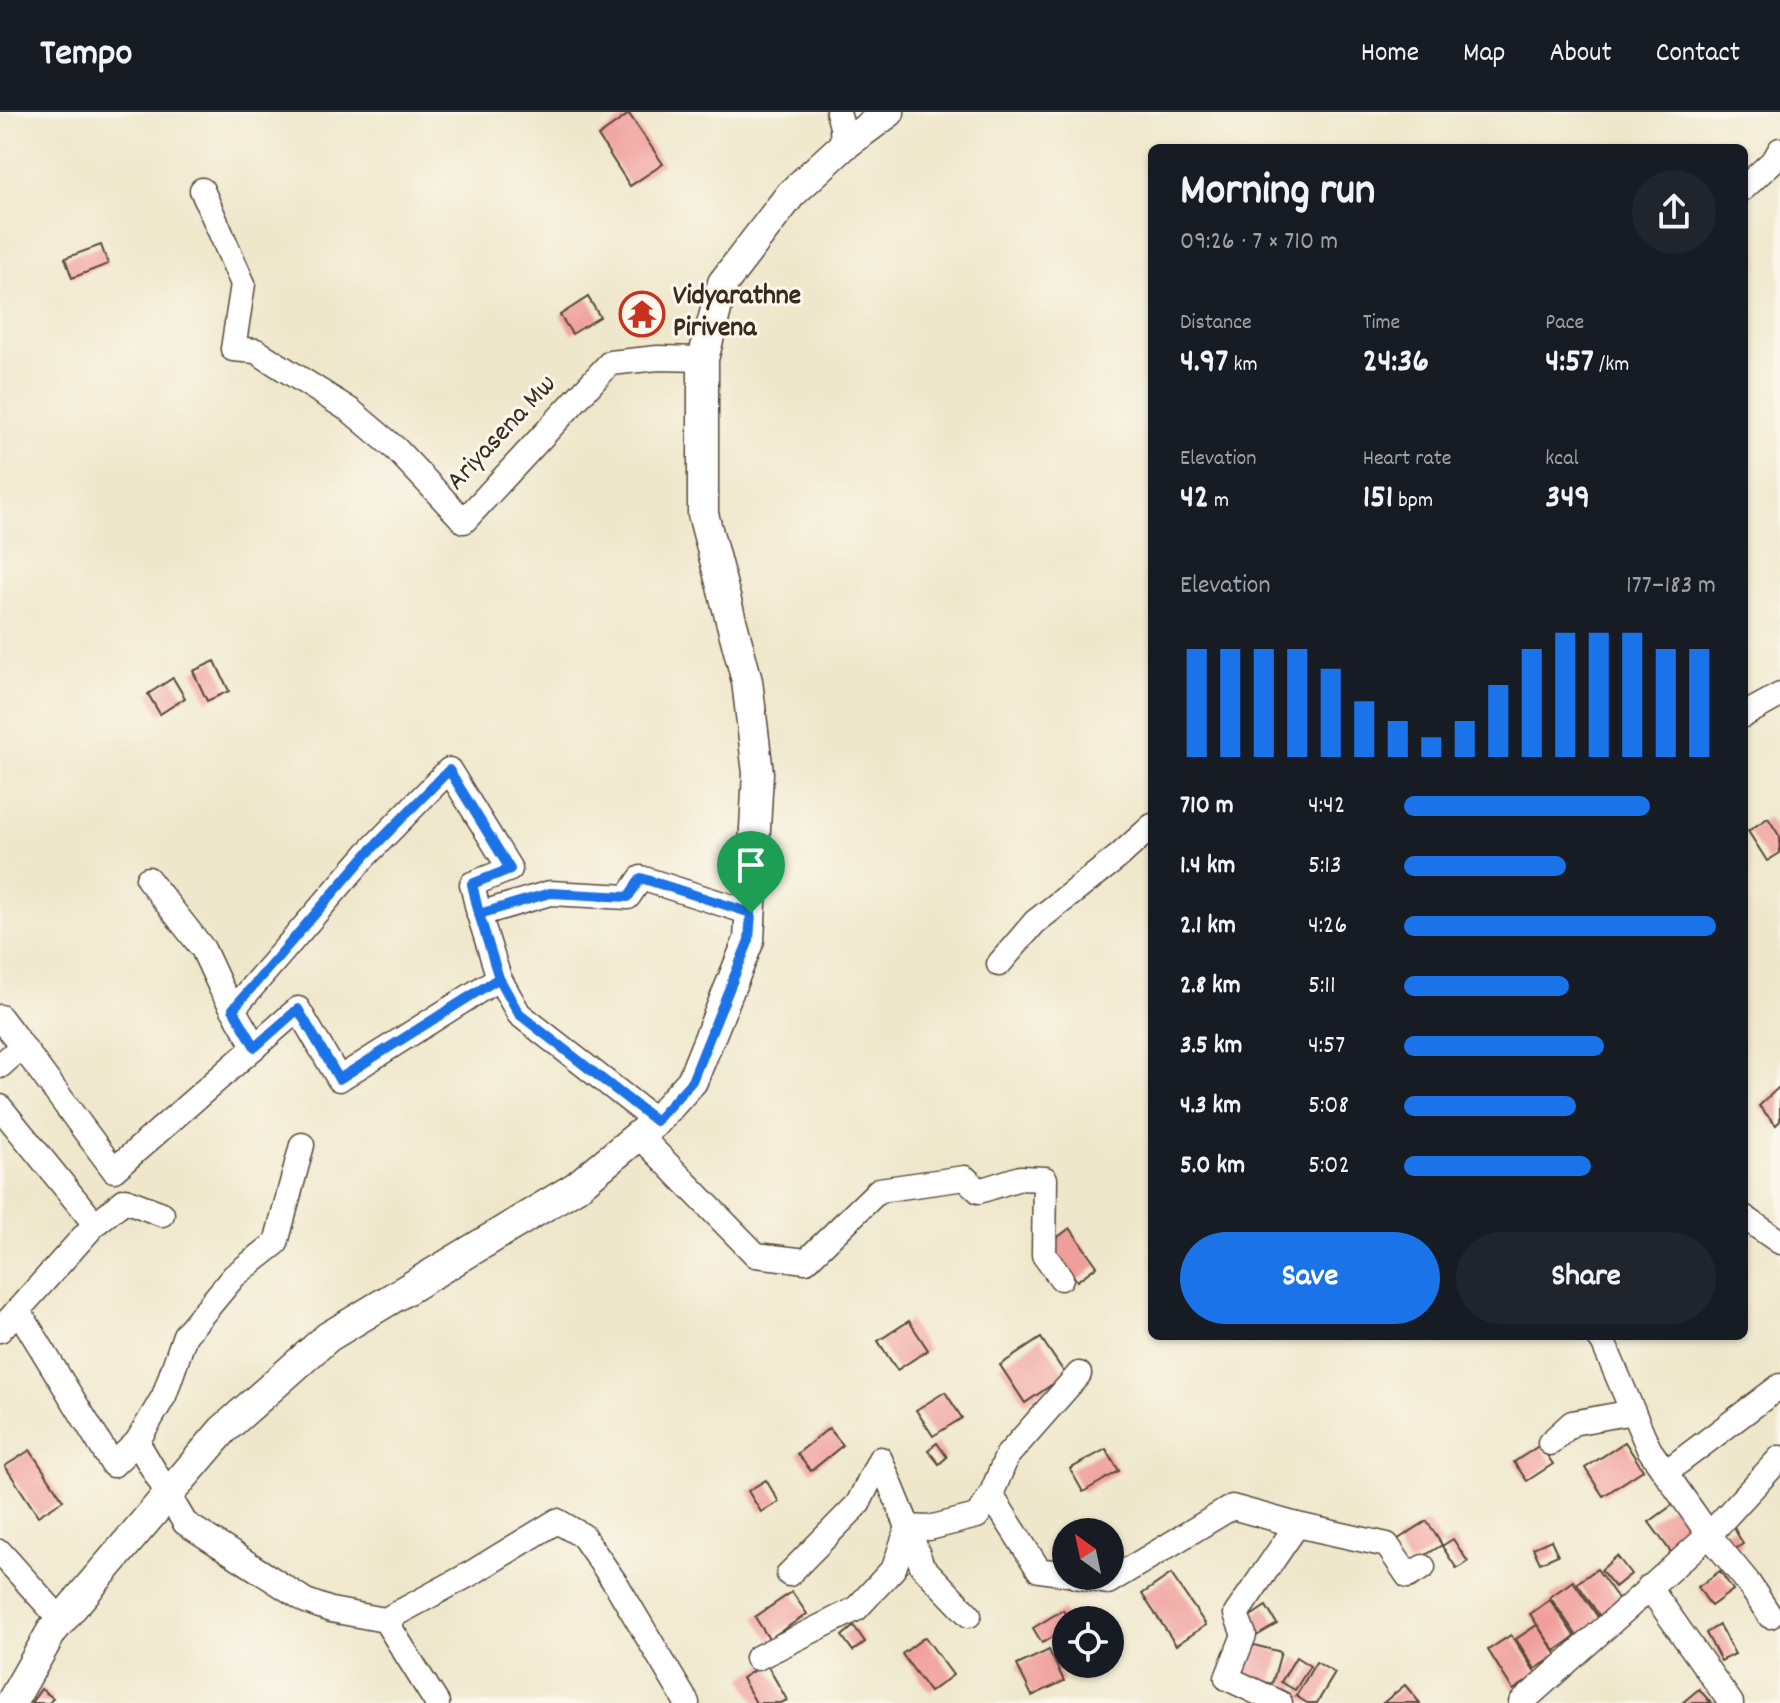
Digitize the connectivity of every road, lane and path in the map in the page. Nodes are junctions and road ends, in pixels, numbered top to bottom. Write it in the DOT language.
graph roads {
  1 [pos="838,112"];
  2 [pos="889,112"];
  3 [pos="843,146"];
  4 [pos="1780,150"];
  5 [pos="1748,184"];
  6 [pos="202,190"];
  7 [pos="703,359"];
  8 [pos="1780,695"];
  9 [pos="1748,713"];
  10 [pos="1148,830"];
  11 [pos="148,879"];
  12 [pos="751,913"];
  13 [pos="479,914"];
  14 [pos="999,964"];
  15 [pos="499,978"];
  16 [pos="233,1009"];
  17 [pos="0,1017"];
  18 [pos="22,1046"];
  19 [pos="255,1047"];
  20 [pos="0,1066"];
  21 [pos="0,1107"];
  22 [pos="648,1128"];
  23 [pos="302,1145"];
  24 [pos="162,1214"];
  25 [pos="1748,1220"];
  26 [pos="95,1224"];
  27 [pos="1780,1242"];
  28 [pos="1061,1278"];
  29 [pos="18,1310"];
  30 [pos="0,1330"];
  31 [pos="1601,1340"];
  32 [pos="1079,1374"];
  33 [pos="1780,1386"];
  34 [pos="1633,1412"];
  35 [pos="137,1442"];
  36 [pos="1550,1443"];
  37 [pos="1780,1458"];
  38 [pos="1666,1472"];
  39 [pos="168,1494"];
  40 [pos="991,1495"];
  41 [pos="1297,1525"];
  42 [pos="908,1527"];
  43 [pos="1709,1535"];
  44 [pos="0,1552"];
  45 [pos="1423,1567"];
  46 [pos="1052,1572"];
  47 [pos="1124,1572"];
  48 [pos="789,1574"];
  49 [pos="1649,1587"];
  50 [pos="969,1615"];
  51 [pos="1770,1616"];
  52 [pos="61,1620"];
  53 [pos="385,1620"];
  54 [pos="757,1658"];
  55 [pos="1227,1678"];
  56 [pos="11,1703"];
  57 [pos="437,1703"];
  58 [pos="687,1703"];
  59 [pos="1233,1703"];
  60 [pos="1280,1703"];
  61 [pos="1521,1703"];
  62 [pos="1731,1703"];
  1 -- 3 [label="street"];
  2 -- 3 [label="main road"];
  3 -- 7 [label="main road"];
  4 -- 5 [label="street"];
  6 -- 7 [label="street, Ariyasena Mw"];
  7 -- 12 [label="main road"];
  8 -- 9 [label="street"];
  10 -- 14 [label="street"];
  11 -- 16 [label="street"];
  12 -- 13 [label="street"];
  12 -- 22 [label="main road"];
  13 -- 15 [label="street"];
  13 -- 16 [label="street"];
  15 -- 19 [label="street"];
  15 -- 22 [label="street"];
  16 -- 19 [label="street"];
  17 -- 18 [label="street"];
  18 -- 19 [label="street"];
  18 -- 20 [label="street"];
  21 -- 26 [label="street"];
  22 -- 28 [label="street"];
  22 -- 39 [label="main road"];
  23 -- 35 [label="street"];
  24 -- 26 [label="street"];
  25 -- 27 [label="street"];
  26 -- 29 [label="street"];
  29 -- 30 [label="street"];
  29 -- 35 [label="street"];
  31 -- 34 [label="street"];
  32 -- 40 [label="street"];
  33 -- 38 [label="street"];
  34 -- 36 [label="street"];
  34 -- 38 [label="street"];
  35 -- 39 [label="street"];
  37 -- 43 [label="street"];
  38 -- 43 [label="street"];
  39 -- 52 [label="main road"];
  39 -- 53 [label="street"];
  40 -- 42 [label="street"];
  40 -- 46 [label="street"];
  41 -- 45 [label="street"];
  41 -- 47 [label="street"];
  41 -- 55 [label="street"];
  42 -- 48 [label="street"];
  42 -- 50 [label="street"];
  42 -- 54 [label="street"];
  43 -- 49 [label="street"];
  43 -- 51 [label="street"];
  44 -- 52 [label="street"];
  49 -- 61 [label="street"];
  49 -- 62 [label="street"];
  52 -- 56 [label="main road"];
  53 -- 57 [label="street"];
  53 -- 58 [label="street"];
  55 -- 59 [label="street"];
  55 -- 60 [label="street"];
}
